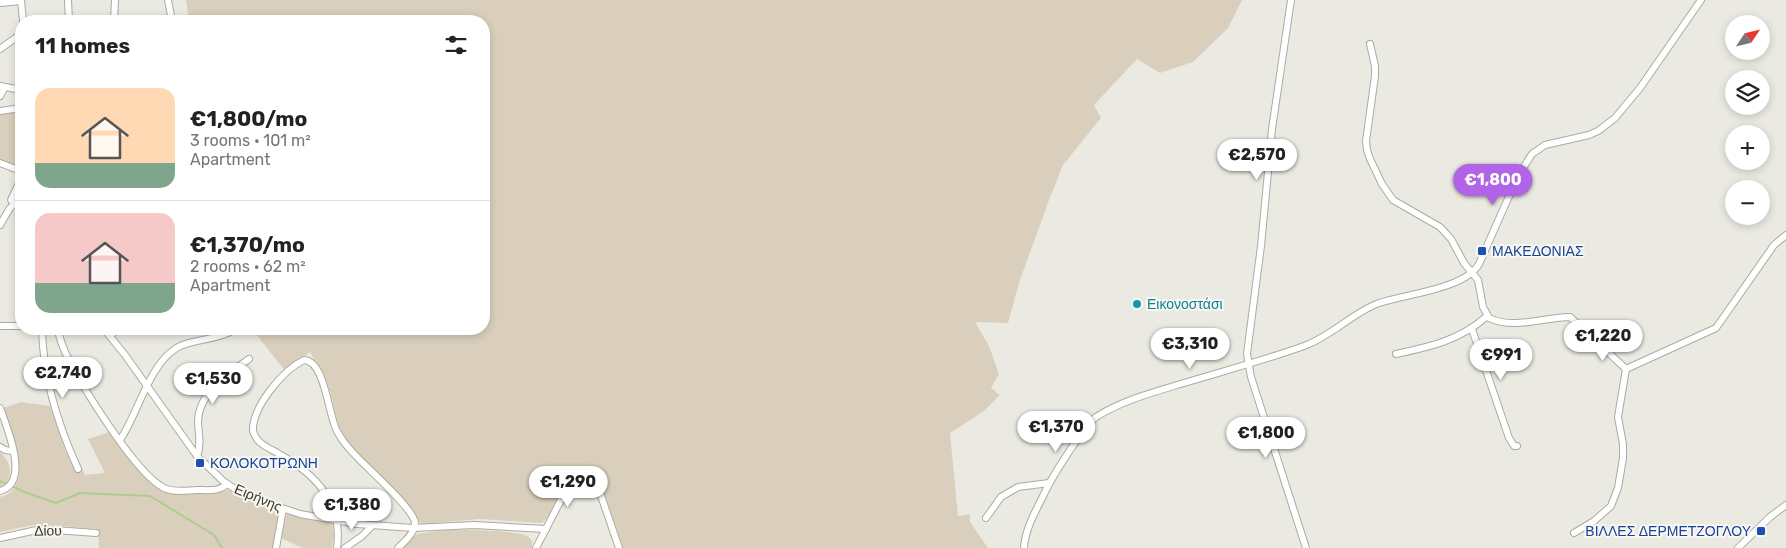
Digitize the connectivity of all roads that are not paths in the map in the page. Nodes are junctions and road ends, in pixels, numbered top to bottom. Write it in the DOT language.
graph roads {
  1 [pos="21,0"];
  2 [pos="68,0"];
  3 [pos="115,0"];
  4 [pos="168,0"];
  5 [pos="1291,0"];
  6 [pos="1701,0"];
  7 [pos="0,3"];
  8 [pos="22,15"];
  9 [pos="69,15"];
  10 [pos="114,15"];
  11 [pos="171,15"];
  12 [pos="15,39"];
  13 [pos="1370,44"];
  14 [pos="0,49"];
  15 [pos="3,86"];
  16 [pos="0,96"];
  17 [pos="15,109"];
  18 [pos="0,111"];
  19 [pos="0,163"];
  20 [pos="15,169"];
  21 [pos="15,192"];
  22 [pos="14,204"];
  23 [pos="0,225"];
  24 [pos="1786,235"];
  25 [pos="1473,272"];
  26 [pos="1487,316"];
  27 [pos="0,326"];
  28 [pos="15,326"];
  29 [pos="1472,329"];
  30 [pos="43,335"];
  31 [pos="59,335"];
  32 [pos="225,335"];
  33 [pos="110,336"];
  34 [pos="1396,354"];
  35 [pos="249,359"];
  36 [pos="1248,364"];
  37 [pos="1626,369"];
  38 [pos="148,387"];
  39 [pos="0,408"];
  40 [pos="120,440"];
  41 [pos="1517,446"];
  42 [pos="0,447"];
  43 [pos="13,451"];
  44 [pos="197,456"];
  45 [pos="78,469"];
  46 [pos="1049,483"];
  47 [pos="227,484"];
  48 [pos="6,488"];
  49 [pos="1786,505"];
  50 [pos="283,509"];
  51 [pos="986,518"];
  52 [pos="336,521"];
  53 [pos="372,526"];
  54 [pos="413,528"];
  55 [pos="546,529"];
  56 [pos="96,533"];
  57 [pos="1574,533"];
  58 [pos="0,538"];
  59 [pos="276,548"];
  60 [pos="337,548"];
  61 [pos="345,548"];
  62 [pos="398,548"];
  63 [pos="536,548"];
  64 [pos="619,548"];
  65 [pos="1024,548"];
  66 [pos="1306,548"];
  67 [pos="1738,548"];
  1 -- 7 [label="street"];
  1 -- 8 [label="street"];
  2 -- 9 [label="street"];
  3 -- 10 [label="street"];
  4 -- 11 [label="street"];
  5 -- 36 [label="street"];
  6 -- 25 [label="street"];
  12 -- 14 [label="street"];
  13 -- 25 [label="street"];
  15 -- 16 [label="street"];
  17 -- 18 [label="street"];
  19 -- 20 [label="street"];
  21 -- 22 [label="street"];
  22 -- 23 [label="street"];
  24 -- 37 [label="street"];
  25 -- 26 [label="street"];
  25 -- 36 [label="street"];
  26 -- 29 [label="street"];
  26 -- 37 [label="street"];
  27 -- 28 [label="street"];
  29 -- 34 [label="street"];
  29 -- 41 [label="street"];
  30 -- 45 [label="street"];
  31 -- 40 [label="street"];
  32 -- 38 [label="street"];
  33 -- 38 [label="street, Ειρήνης"];
  35 -- 44 [label="street"];
  36 -- 46 [label="street"];
  36 -- 66 [label="street"];
  37 -- 57 [label="street"];
  38 -- 40 [label="street"];
  38 -- 44 [label="street, Ειρήνης"];
  39 -- 43 [label="street"];
  40 -- 47 [label="street"];
  42 -- 43 [label="street"];
  43 -- 48 [label="street"];
  44 -- 47 [label="street, Ειρήνης"];
  46 -- 51 [label="street"];
  46 -- 65 [label="street"];
  47 -- 50 [label="street, Ειρήνης"];
  49 -- 67 [label="street"];
  50 -- 52 [label="street, Ειρήνης"];
  50 -- 59 [label="street"];
  52 -- 53 [label="street, Ειρήνης"];
  52 -- 54 [label="street"];
  52 -- 60 [label="street"];
  53 -- 54 [label="street, Ειρήνης"];
  53 -- 61 [label="street"];
  54 -- 55 [label="street, Ειρήνης"];
  54 -- 62 [label="street"];
  55 -- 63 [label="street"];
  55 -- 64 [label="street"];
  56 -- 58 [label="street, Δίου"];
}
